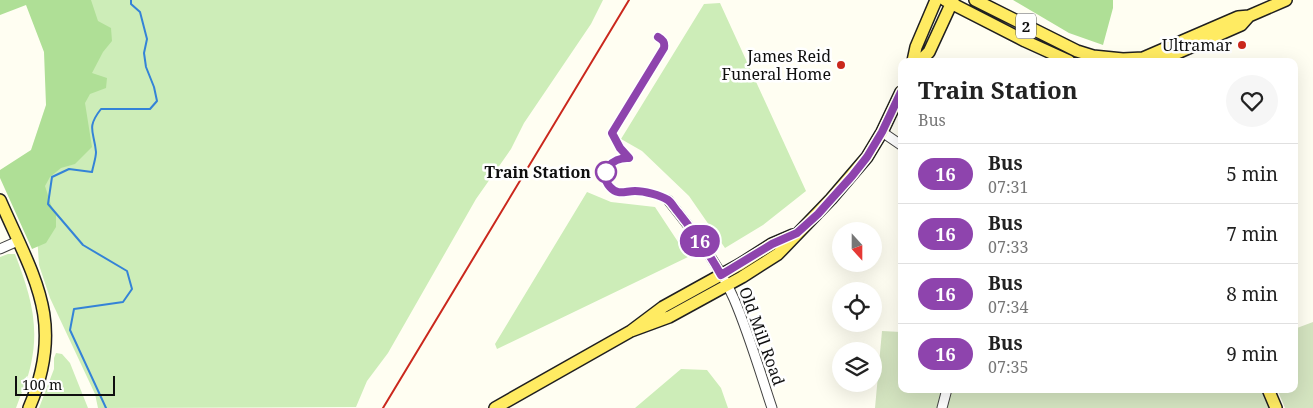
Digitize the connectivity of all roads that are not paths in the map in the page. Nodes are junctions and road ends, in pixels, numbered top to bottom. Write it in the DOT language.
graph roads {
  1 [pos="936,0"];
  2 [pos="976,0"];
  3 [pos="1286,0"];
  4 [pos="950,1"];
  5 [pos="1249,16"];
  6 [pos="914,58"];
  7 [pos="923,58"];
  8 [pos="1062,58"];
  9 [pos="1110,58"];
  10 [pos="1143,58"];
  11 [pos="1166,58"];
  12 [pos="898,98"];
  13 [pos="882,132"];
  14 [pos="898,143"];
  15 [pos="0,200"];
  16 [pos="668,200"];
  17 [pos="18,241"];
  18 [pos="0,249"];
  19 [pos="724,280"];
  20 [pos="946,393"];
  21 [pos="1270,393"];
  22 [pos="30,408"];
  23 [pos="495,408"];
  24 [pos="772,408"];
  25 [pos="942,408"];
  26 [pos="1276,408"];
  1 -- 6 [label="main road"];
  2 -- 9 [label="main road, 2"];
  3 -- 5 [label="main road, 2"];
  4 -- 7 [label="main road"];
  4 -- 8 [label="main road, 2"];
  5 -- 10 [label="main road, 2"];
  5 -- 11 [label="main road, 2"];
  12 -- 13 [label="main road"];
  13 -- 14 [label="street"];
  13 -- 19 [label="main road"];
  15 -- 17 [label="main road"];
  16 -- 19 [label="street, Old Mill Road"];
  17 -- 18 [label="street"];
  17 -- 22 [label="main road"];
  19 -- 23 [label="main road"];
  19 -- 24 [label="street, Old Mill Road"];
  20 -- 25 [label="street"];
  21 -- 26 [label="main road"];
}
